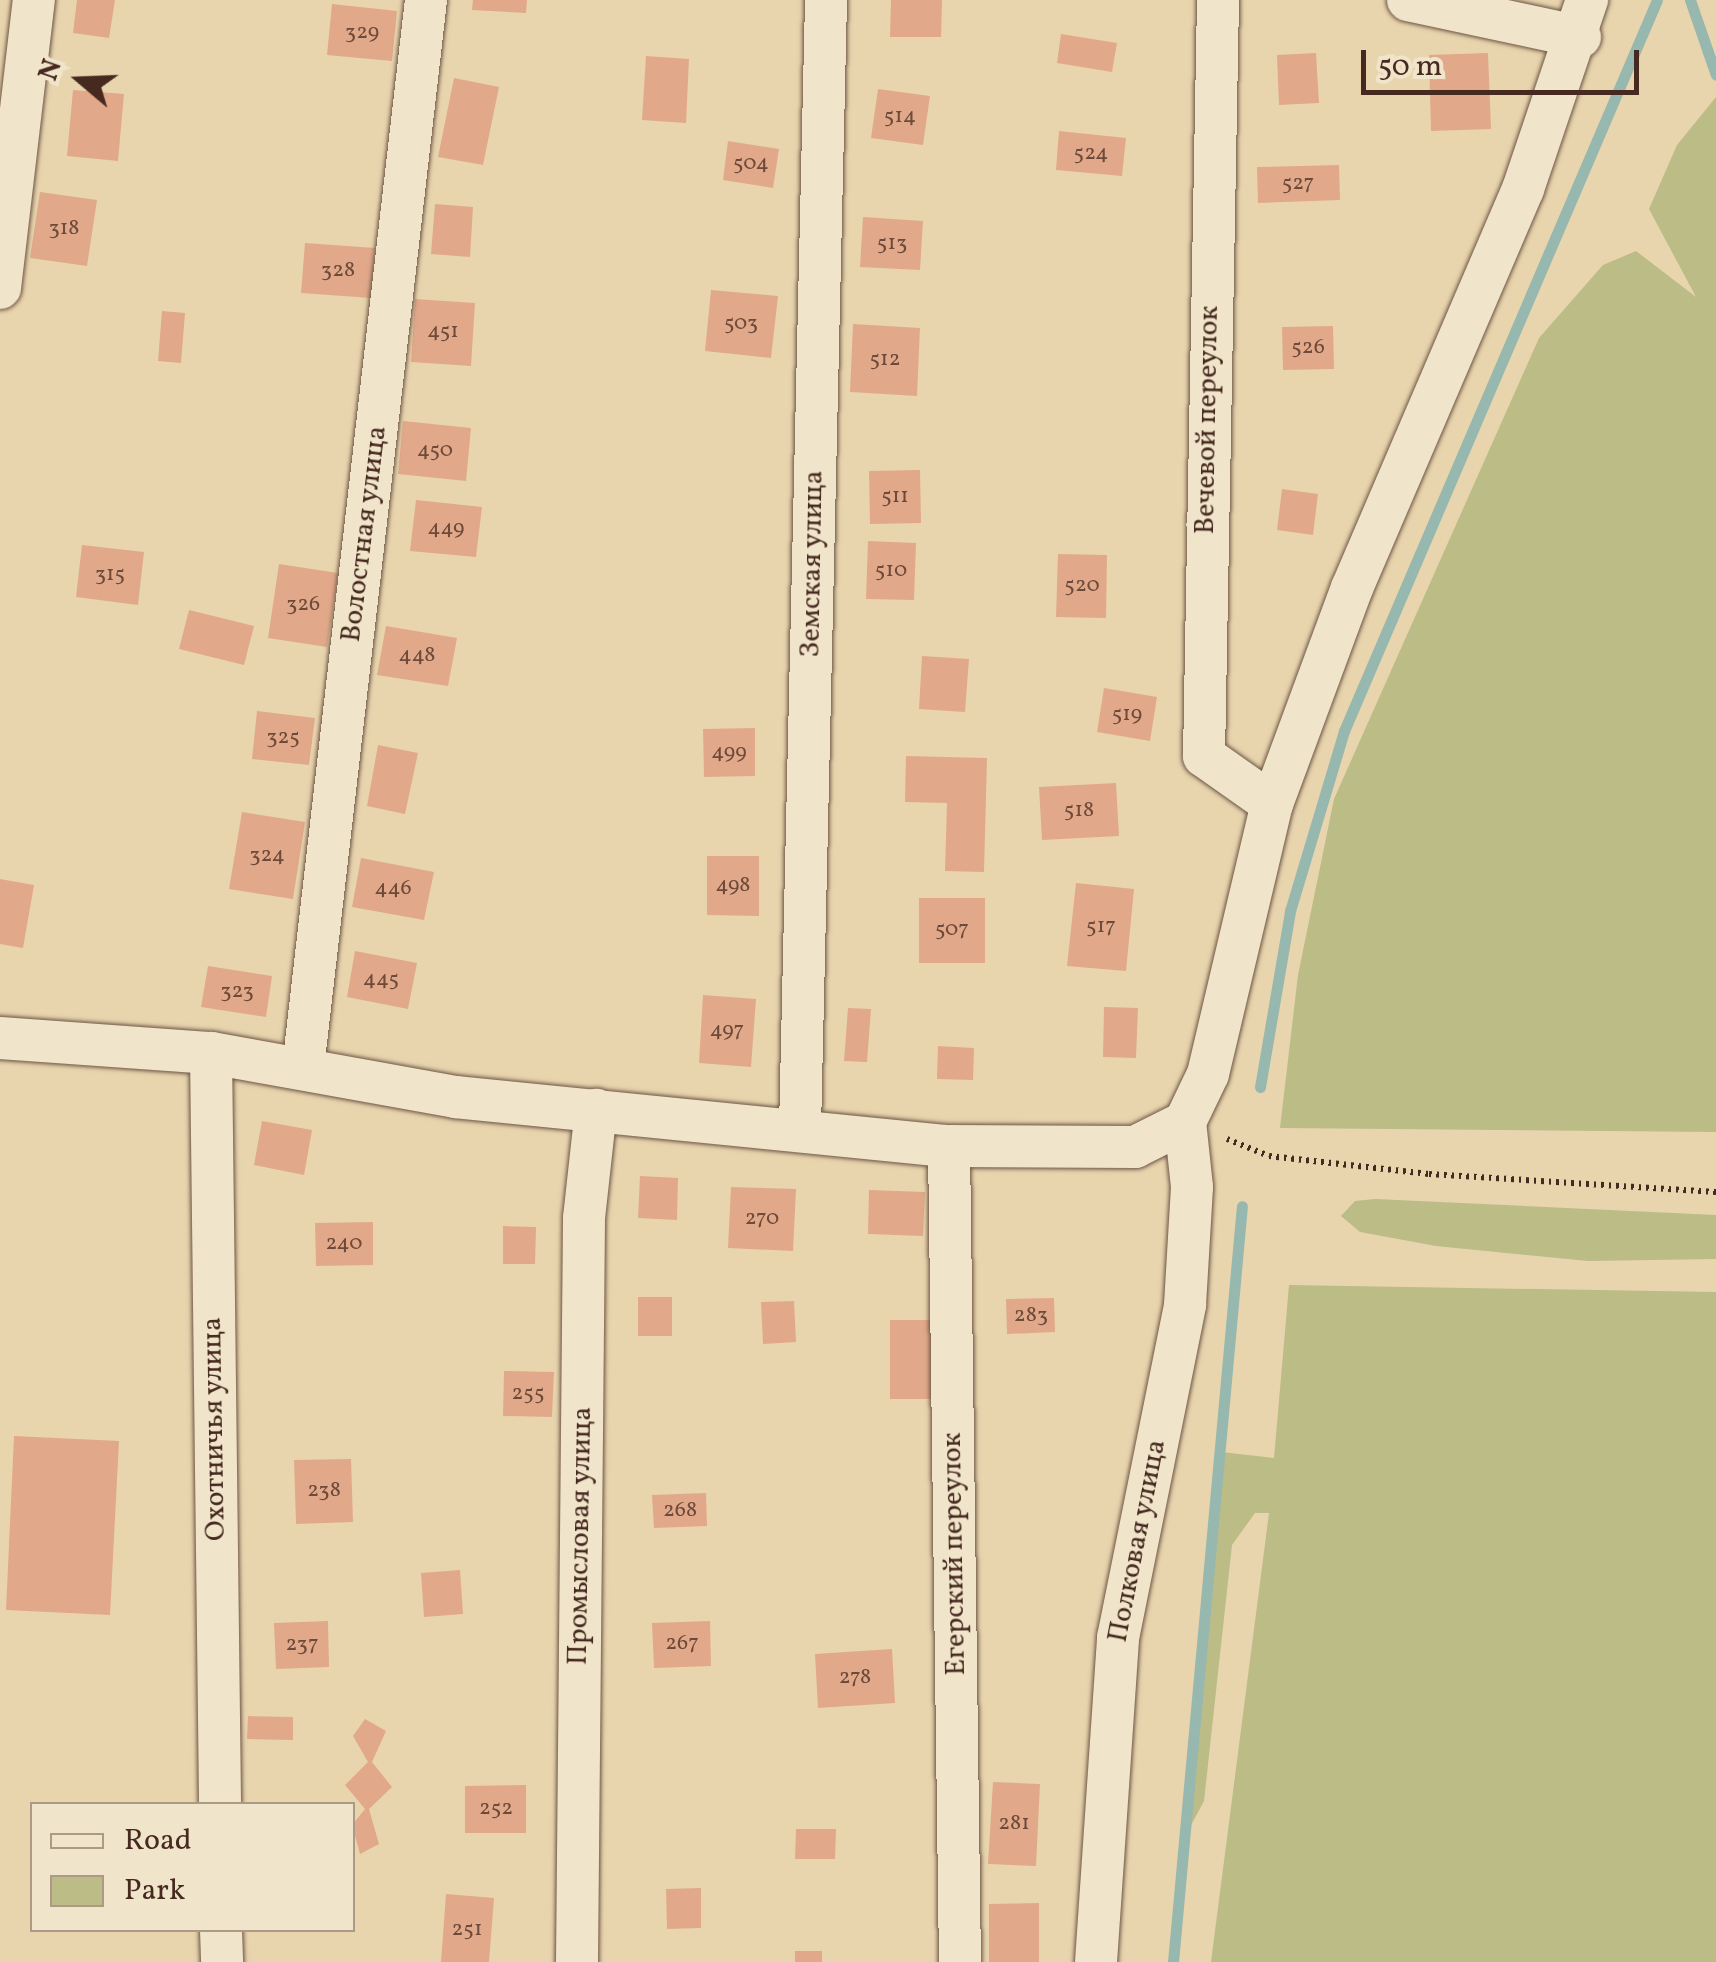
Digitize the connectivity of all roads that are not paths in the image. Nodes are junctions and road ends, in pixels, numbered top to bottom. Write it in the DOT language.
graph roads {
  1 [pos="34,0"];
  2 [pos="426,0"];
  3 [pos="826,0"];
  4 [pos="1218,0"];
  5 [pos="1408,0"];
  6 [pos="1583,18"];
  7 [pos="0,288"];
  8 [pos="1272,804"];
  9 [pos="0,1038"];
  10 [pos="211,1053"];
  11 [pos="303,1068"];
  12 [pos="596,1110"];
  13 [pos="1185,1122"];
  14 [pos="800,1128"];
  15 [pos="949,1146"];
  16 [pos="220,1802"];
  17 [pos="221,1932"];
  18 [pos="222,1962"];
  19 [pos="576,1962"];
  20 [pos="960,1962"];
  21 [pos="1096,1962"];
  1 -- 7 [label="street"];
  2 -- 11 [label="street, Волостная улица"];
  3 -- 14 [label="street, Земская улица"];
  4 -- 8 [label="street, Вечевой переулок"];
  5 -- 6 [label="street"];
  6 -- 8 [label="street"];
  8 -- 13 [label="street"];
  9 -- 10 [label="street"];
  10 -- 11 [label="street"];
  10 -- 16 [label="street, Охотничья улица"];
  11 -- 12 [label="street"];
  12 -- 14 [label="street"];
  12 -- 19 [label="street, Промысловая улица"];
  13 -- 15 [label="street"];
  13 -- 21 [label="street, Полковая улица"];
  14 -- 15 [label="street"];
  15 -- 20 [label="street, Егерский переулок"];
  17 -- 18 [label="street"];
}
